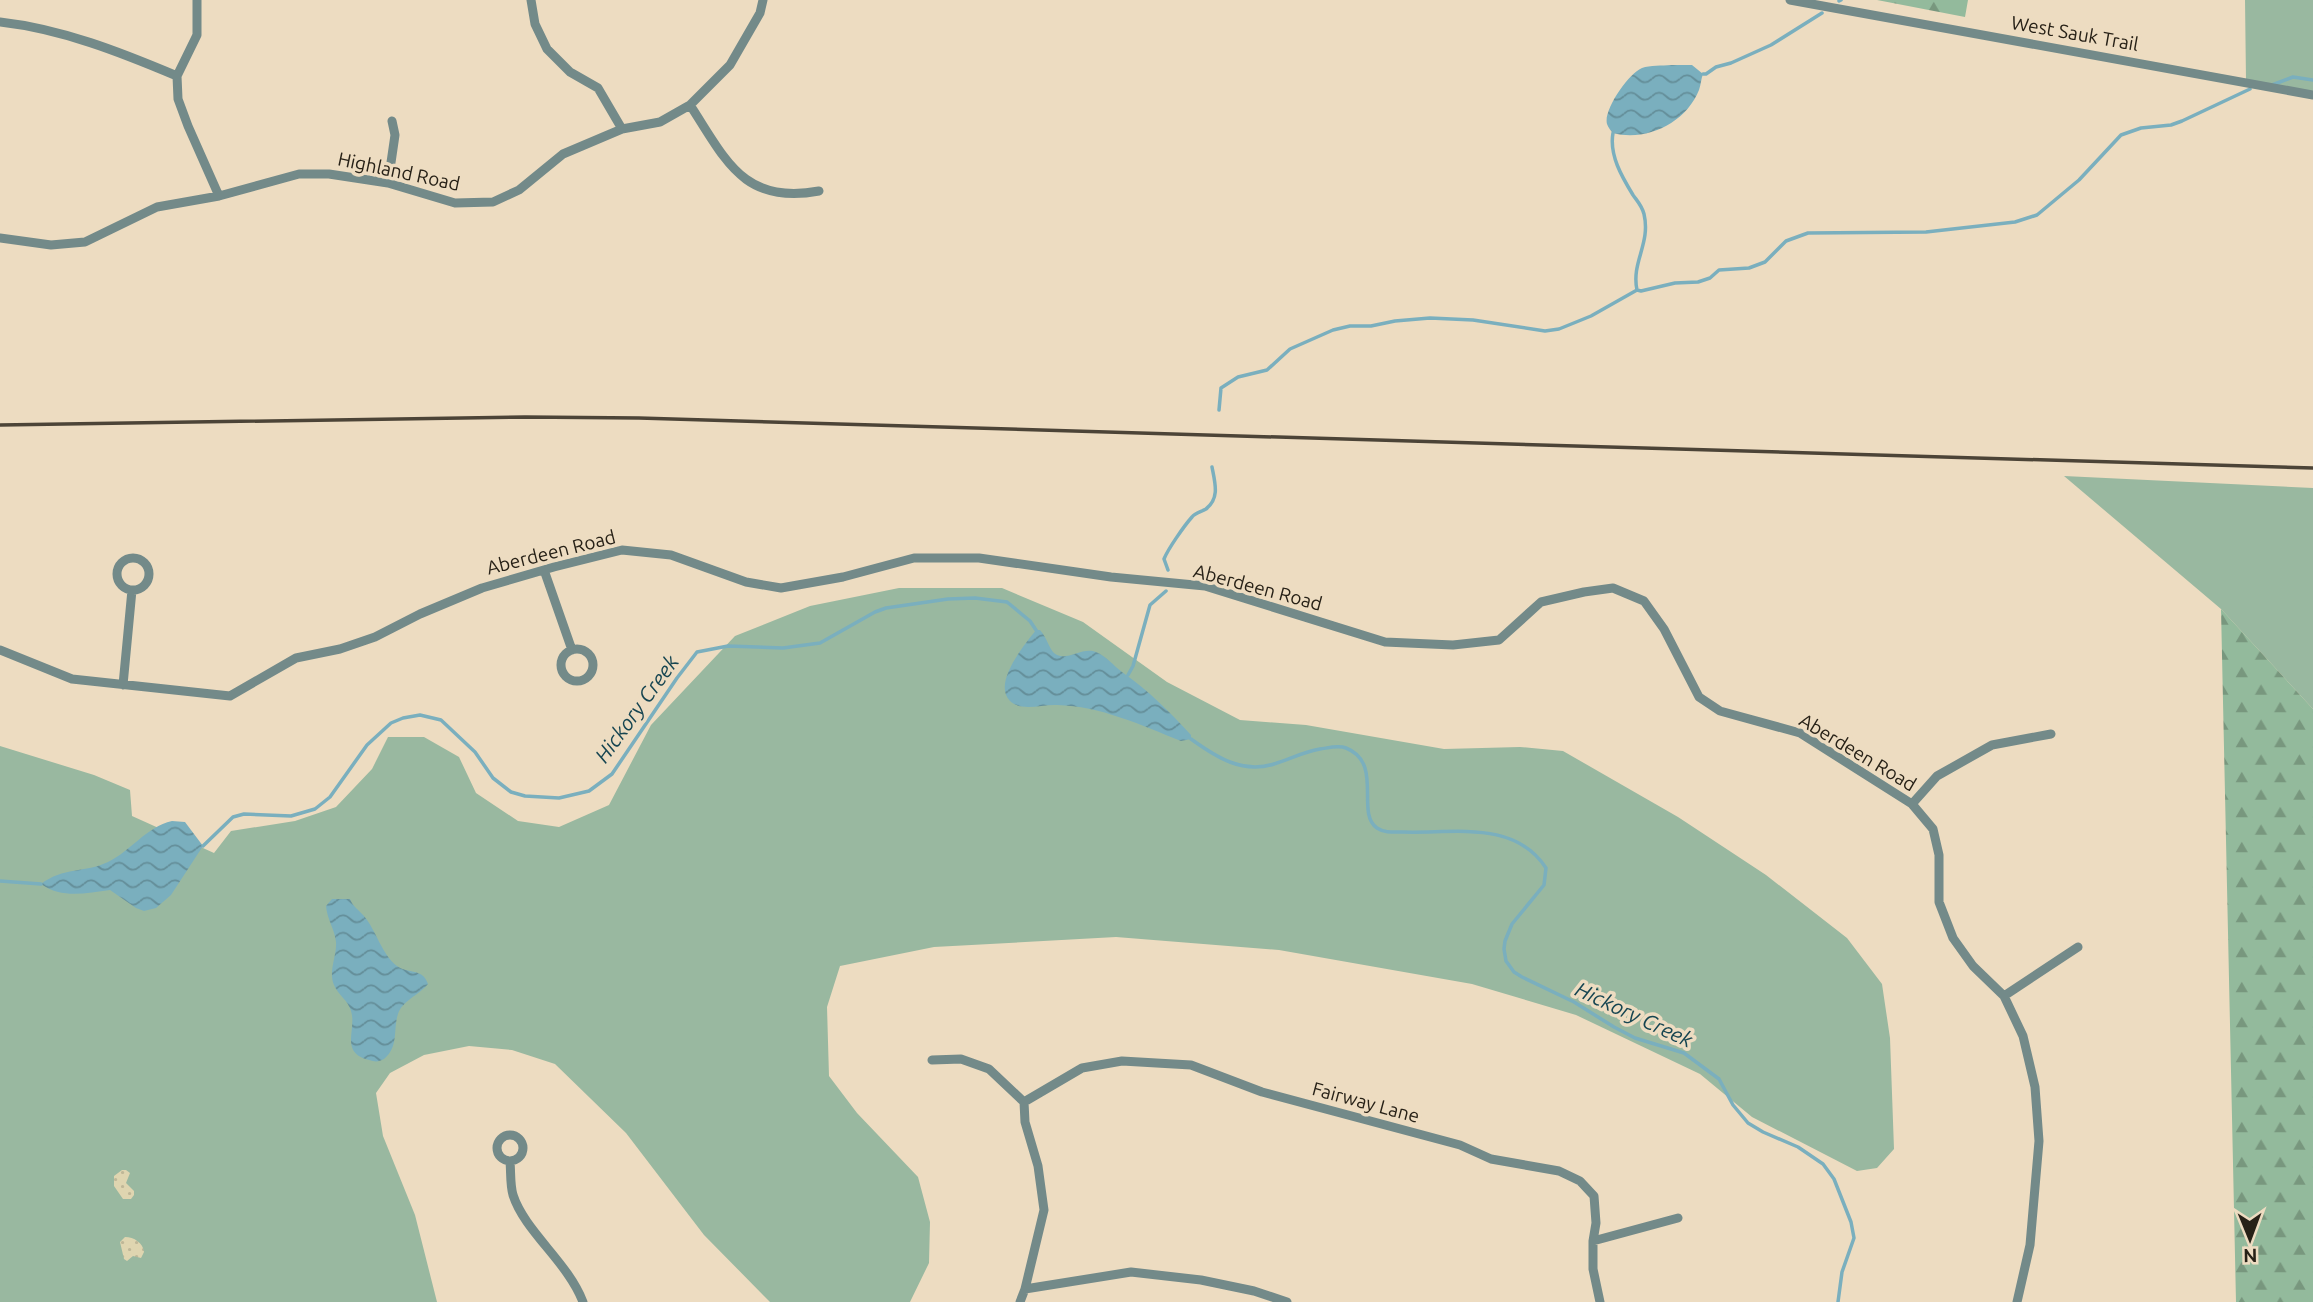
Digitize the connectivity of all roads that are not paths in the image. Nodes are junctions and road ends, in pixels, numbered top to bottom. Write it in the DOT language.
graph roads {
  1 [pos="197,0"];
  2 [pos="531,0"];
  3 [pos="763,0"];
  4 [pos="1790,0"];
  5 [pos="0,22"];
  6 [pos="177,76"];
  7 [pos="2313,94"];
  8 [pos="690,105"];
  9 [pos="391,121"];
  10 [pos="622,129"];
  11 [pos="388,183"];
  12 [pos="819,191"];
  13 [pos="219,197"];
  14 [pos="0,238"];
  15 [pos="544,570"];
  16 [pos="132,590"];
  17 [pos="0,650"];
  18 [pos="572,650"];
  19 [pos="123,685"];
  20 [pos="2051,734"];
  21 [pos="1912,804"];
  22 [pos="2078,947"];
  23 [pos="2004,996"];
  24 [pos="932,1059"];
  25 [pos="1024,1102"];
  26 [pos="510,1162"];
  27 [pos="1678,1217"];
  28 [pos="1593,1241"];
  29 [pos="1025,1289"];
  30 [pos="583,1302"];
  31 [pos="1020,1302"];
  32 [pos="1287,1302"];
  33 [pos="1600,1302"];
  34 [pos="2017,1302"];
  1 -- 6 [label="street"];
  2 -- 10 [label="street"];
  3 -- 8 [label="street, Highland Road"];
  4 -- 7 [label="street, West Sauk Trail"];
  5 -- 6 [label="street"];
  6 -- 13 [label="street"];
  8 -- 10 [label="street, Highland Road"];
  8 -- 12 [label="street"];
  9 -- 11 [label="street"];
  10 -- 11 [label="street, Highland Road"];
  11 -- 13 [label="street, Highland Road"];
  13 -- 14 [label="street, Highland Road"];
  15 -- 18 [label="street"];
  15 -- 19 [label="street, Aberdeen Road"];
  15 -- 21 [label="street, Aberdeen Road"];
  16 -- 19 [label="street"];
  17 -- 19 [label="street, Aberdeen Road"];
  20 -- 21 [label="street"];
  21 -- 23 [label="street, Aberdeen Road"];
  22 -- 23 [label="street"];
  23 -- 34 [label="street, Aberdeen Road"];
  24 -- 25 [label="street"];
  25 -- 28 [label="street, Fairway Lane"];
  25 -- 29 [label="street"];
  26 -- 30 [label="street"];
  27 -- 28 [label="street"];
  28 -- 33 [label="street, Fairway Lane"];
  29 -- 31 [label="street"];
  29 -- 32 [label="street"];
}
